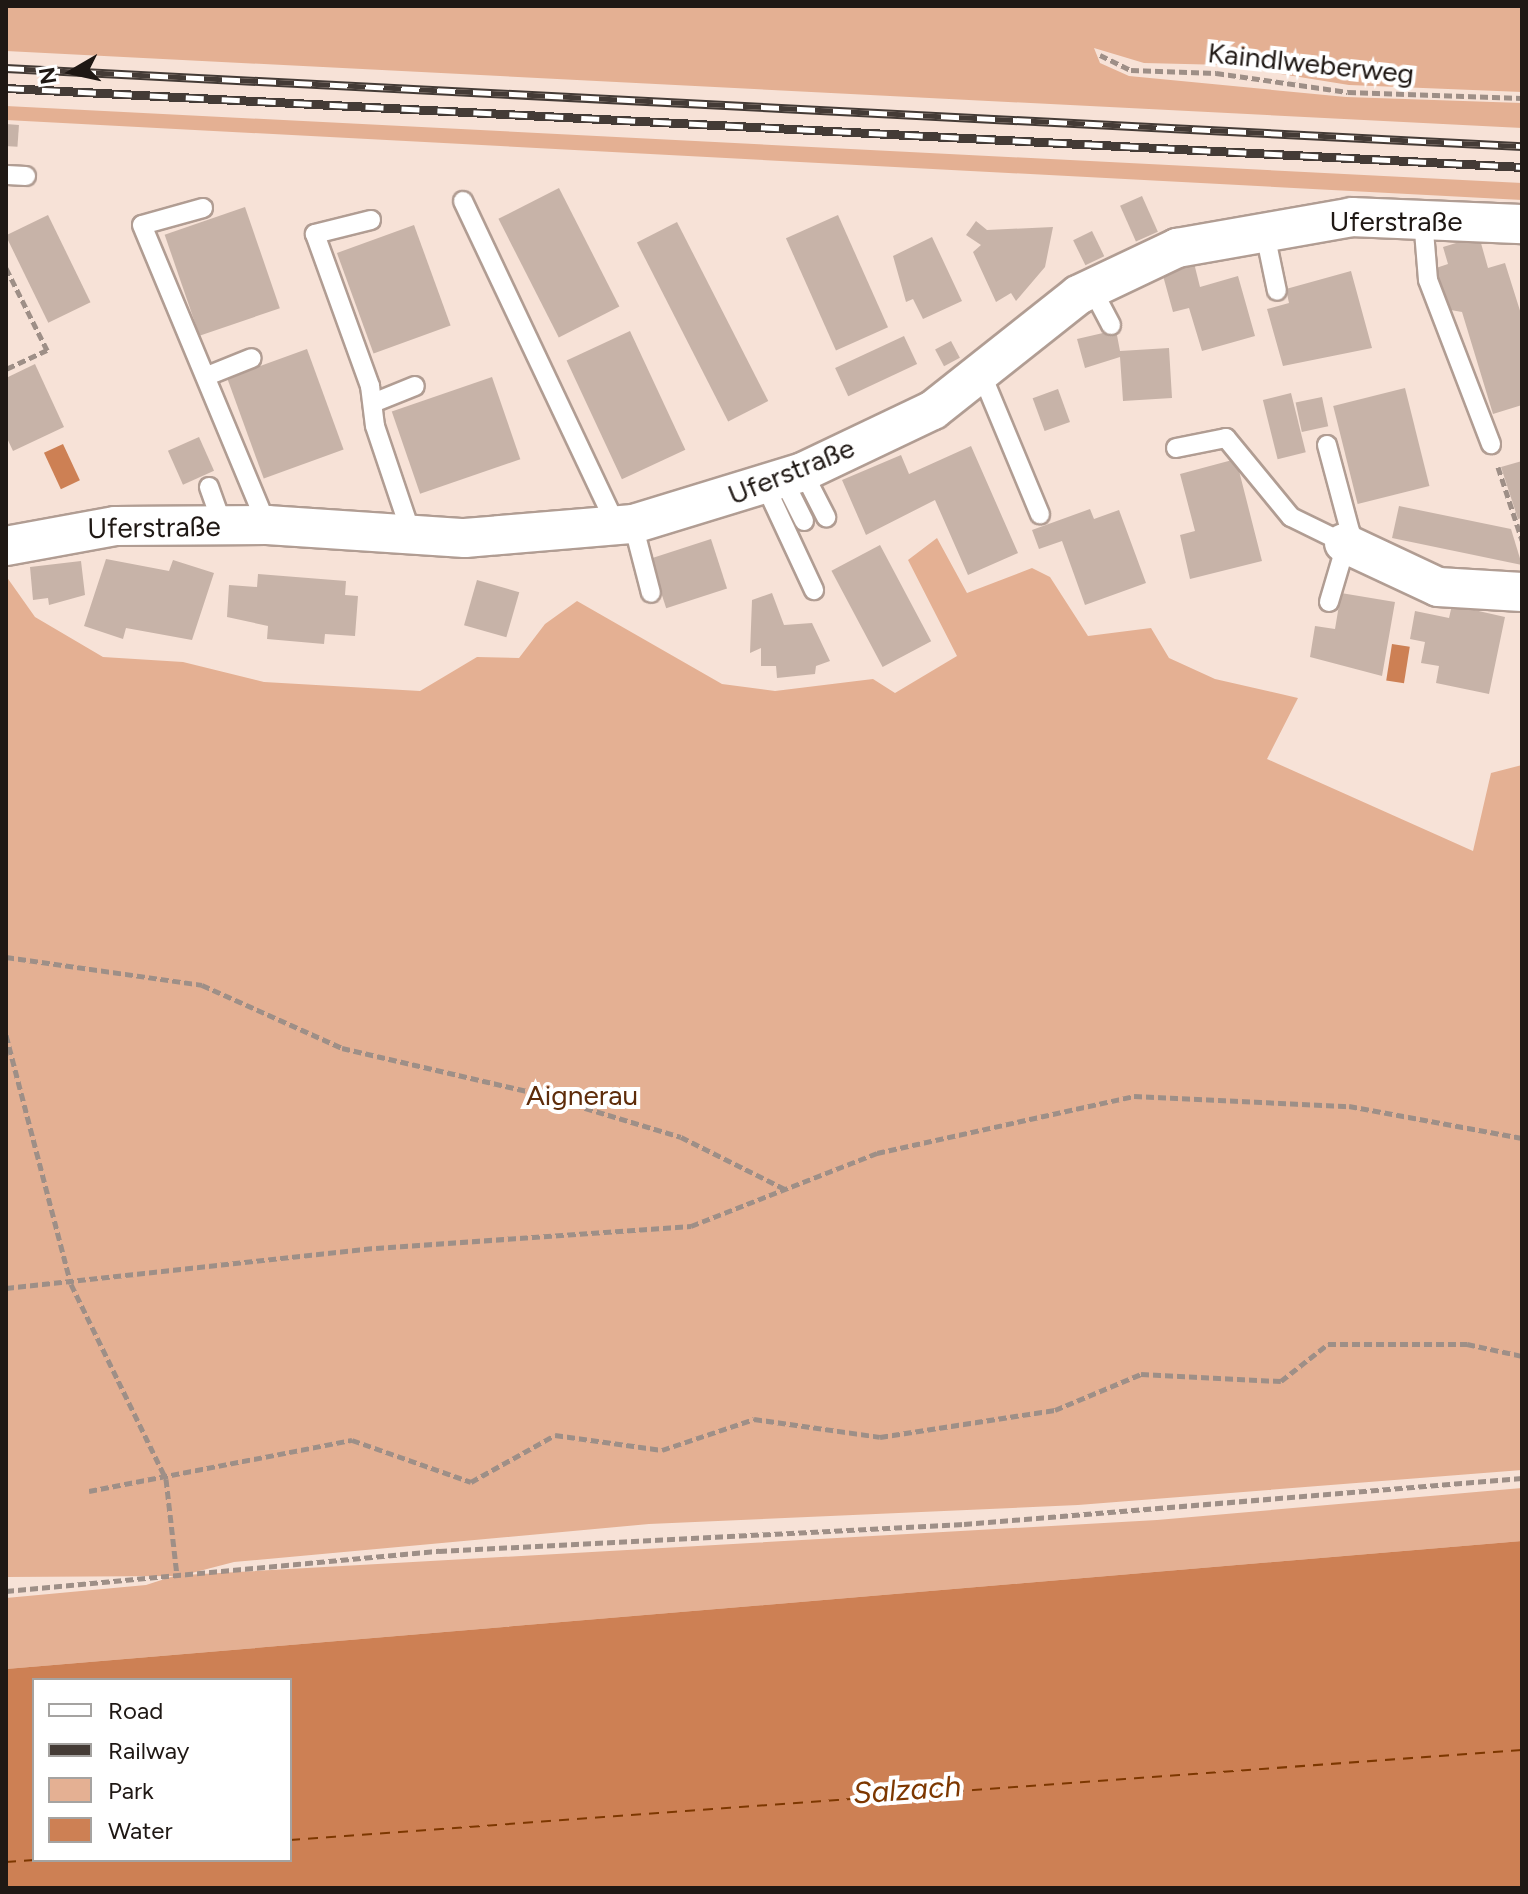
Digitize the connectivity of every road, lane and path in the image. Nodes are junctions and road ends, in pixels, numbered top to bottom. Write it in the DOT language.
graph roads {
  1 [pos="1100,55"];
  2 [pos="1522,98"];
  3 [pos="6,175"];
  4 [pos="26,176"];
  5 [pos="463,201"];
  6 [pos="203,208"];
  7 [pos="1423,219"];
  8 [pos="371,220"];
  9 [pos="1522,224"];
  10 [pos="1264,229"];
  11 [pos="6,268"];
  12 [pos="1091,287"];
  13 [pos="1277,291"];
  14 [pos="1111,325"];
  15 [pos="252,358"];
  16 [pos="6,369"];
  17 [pos="970,375"];
  18 [pos="207,376"];
  19 [pos="415,386"];
  20 [pos="373,403"];
  21 [pos="1491,444"];
  22 [pos="1327,445"];
  23 [pos="1176,448"];
  24 [pos="784,479"];
  25 [pos="209,487"];
  26 [pos="1040,514"];
  27 [pos="826,517"];
  28 [pos="804,521"];
  29 [pos="267,525"];
  30 [pos="223,526"];
  31 [pos="625,526"];
  32 [pos="412,536"];
  33 [pos="1522,540"];
  34 [pos="1344,543"];
  35 [pos="7,544"];
  36 [pos="814,590"];
  37 [pos="1522,592"];
  38 [pos="651,593"];
  39 [pos="1329,602"];
  40 [pos="6,957"];
  41 [pos="6,1035"];
  42 [pos="1522,1138"];
  43 [pos="785,1189"];
  44 [pos="71,1284"];
  45 [pos="6,1288"];
  46 [pos="1522,1356"];
  47 [pos="1522,1478"];
  48 [pos="166,1479"];
  49 [pos="89,1491"];
  50 [pos="178,1575"];
  51 [pos="6,1591"];
  1 -- 2 [label="path, Kaindlweberweg"];
  3 -- 4 [label="lane"];
  5 -- 31 [label="lane"];
  6 -- 18 [label="lane"];
  7 -- 9 [label="street, Uferstraße"];
  7 -- 10 [label="street, Uferstraße"];
  7 -- 21 [label="lane"];
  8 -- 20 [label="lane"];
  10 -- 12 [label="street, Uferstraße"];
  10 -- 13 [label="lane"];
  11 -- 16 [label="path"];
  12 -- 14 [label="lane"];
  12 -- 17 [label="street, Uferstraße"];
  15 -- 18 [label="lane"];
  17 -- 24 [label="street, Uferstraße"];
  17 -- 26 [label="lane"];
  18 -- 29 [label="lane"];
  19 -- 20 [label="lane"];
  20 -- 32 [label="lane"];
  21 -- 33 [label="path"];
  22 -- 34 [label="lane"];
  23 -- 34 [label="lane"];
  24 -- 27 [label="lane"];
  24 -- 28 [label="lane"];
  24 -- 31 [label="street, Uferstraße"];
  24 -- 36 [label="lane"];
  25 -- 30 [label="lane"];
  29 -- 30 [label="street, Uferstraße"];
  29 -- 32 [label="street, Uferstraße"];
  30 -- 35 [label="street, Uferstraße"];
  31 -- 32 [label="street, Uferstraße"];
  31 -- 38 [label="lane"];
  34 -- 37 [label="street"];
  34 -- 39 [label="lane"];
  40 -- 43 [label="path"];
  41 -- 44 [label="path"];
  42 -- 43 [label="path"];
  43 -- 44 [label="path"];
  44 -- 45 [label="path"];
  44 -- 48 [label="path"];
  46 -- 48 [label="path"];
  47 -- 50 [label="path"];
  48 -- 49 [label="path"];
  48 -- 50 [label="path"];
  50 -- 51 [label="path"];
}
